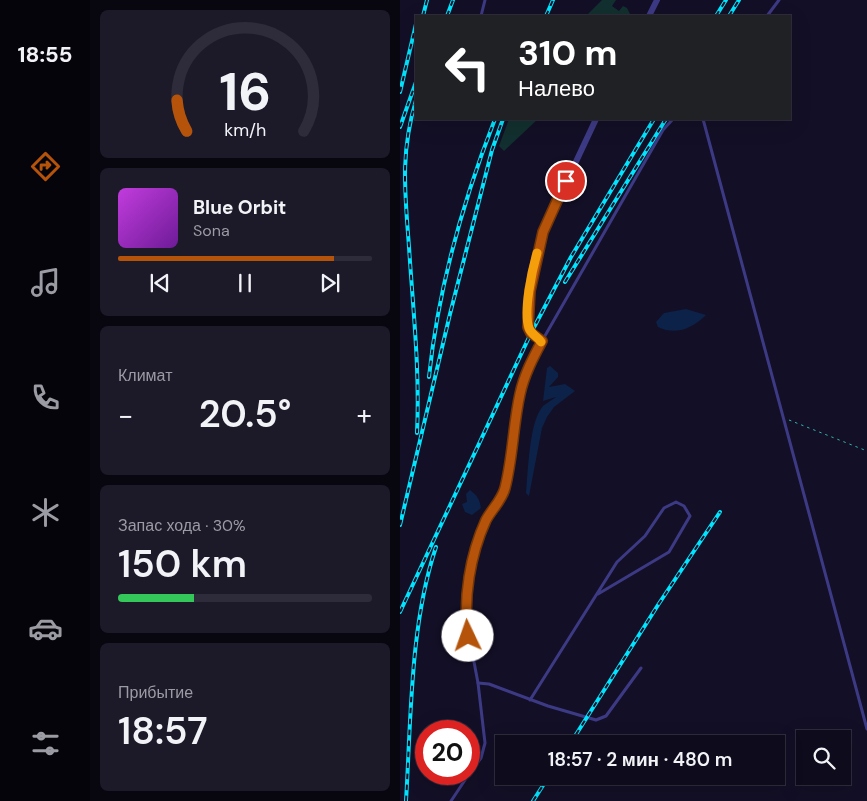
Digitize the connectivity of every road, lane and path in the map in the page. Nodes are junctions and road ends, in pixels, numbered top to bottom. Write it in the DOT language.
graph roads {
  1 [pos="485,0"];
  2 [pos="657,0"];
  3 [pos="778,0"];
  4 [pos="481,15"];
  5 [pos="650,15"];
  6 [pos="768,15"];
  7 [pos="596,120"];
  8 [pos="672,120"];
  9 [pos="703,120"];
  10 [pos="542,341"];
  11 [pos="784,418"];
  12 [pos="867,451"];
  13 [pos="598,594"];
  14 [pos="641,668"];
  15 [pos="478,683"];
  16 [pos="530,700"];
  17 [pos="867,729"];
  18 [pos="480,759"];
  19 [pos="461,785"];
  20 [pos="450,801"];
  1 -- 4 [label="lane"];
  2 -- 5 [label="street"];
  3 -- 6 [label="lane"];
  7 -- 10 [label="street"];
  8 -- 10 [label="lane"];
  9 -- 11 [label="lane"];
  10 -- 15 [label="lane"];
  11 -- 12 [label="path"];
  11 -- 17 [label="lane"];
  13 -- 13 [label="lane"];
  13 -- 16 [label="lane"];
  14 -- 16 [label="lane"];
  15 -- 16 [label="lane"];
  15 -- 18 [label="lane"];
  19 -- 20 [label="lane"];
}
